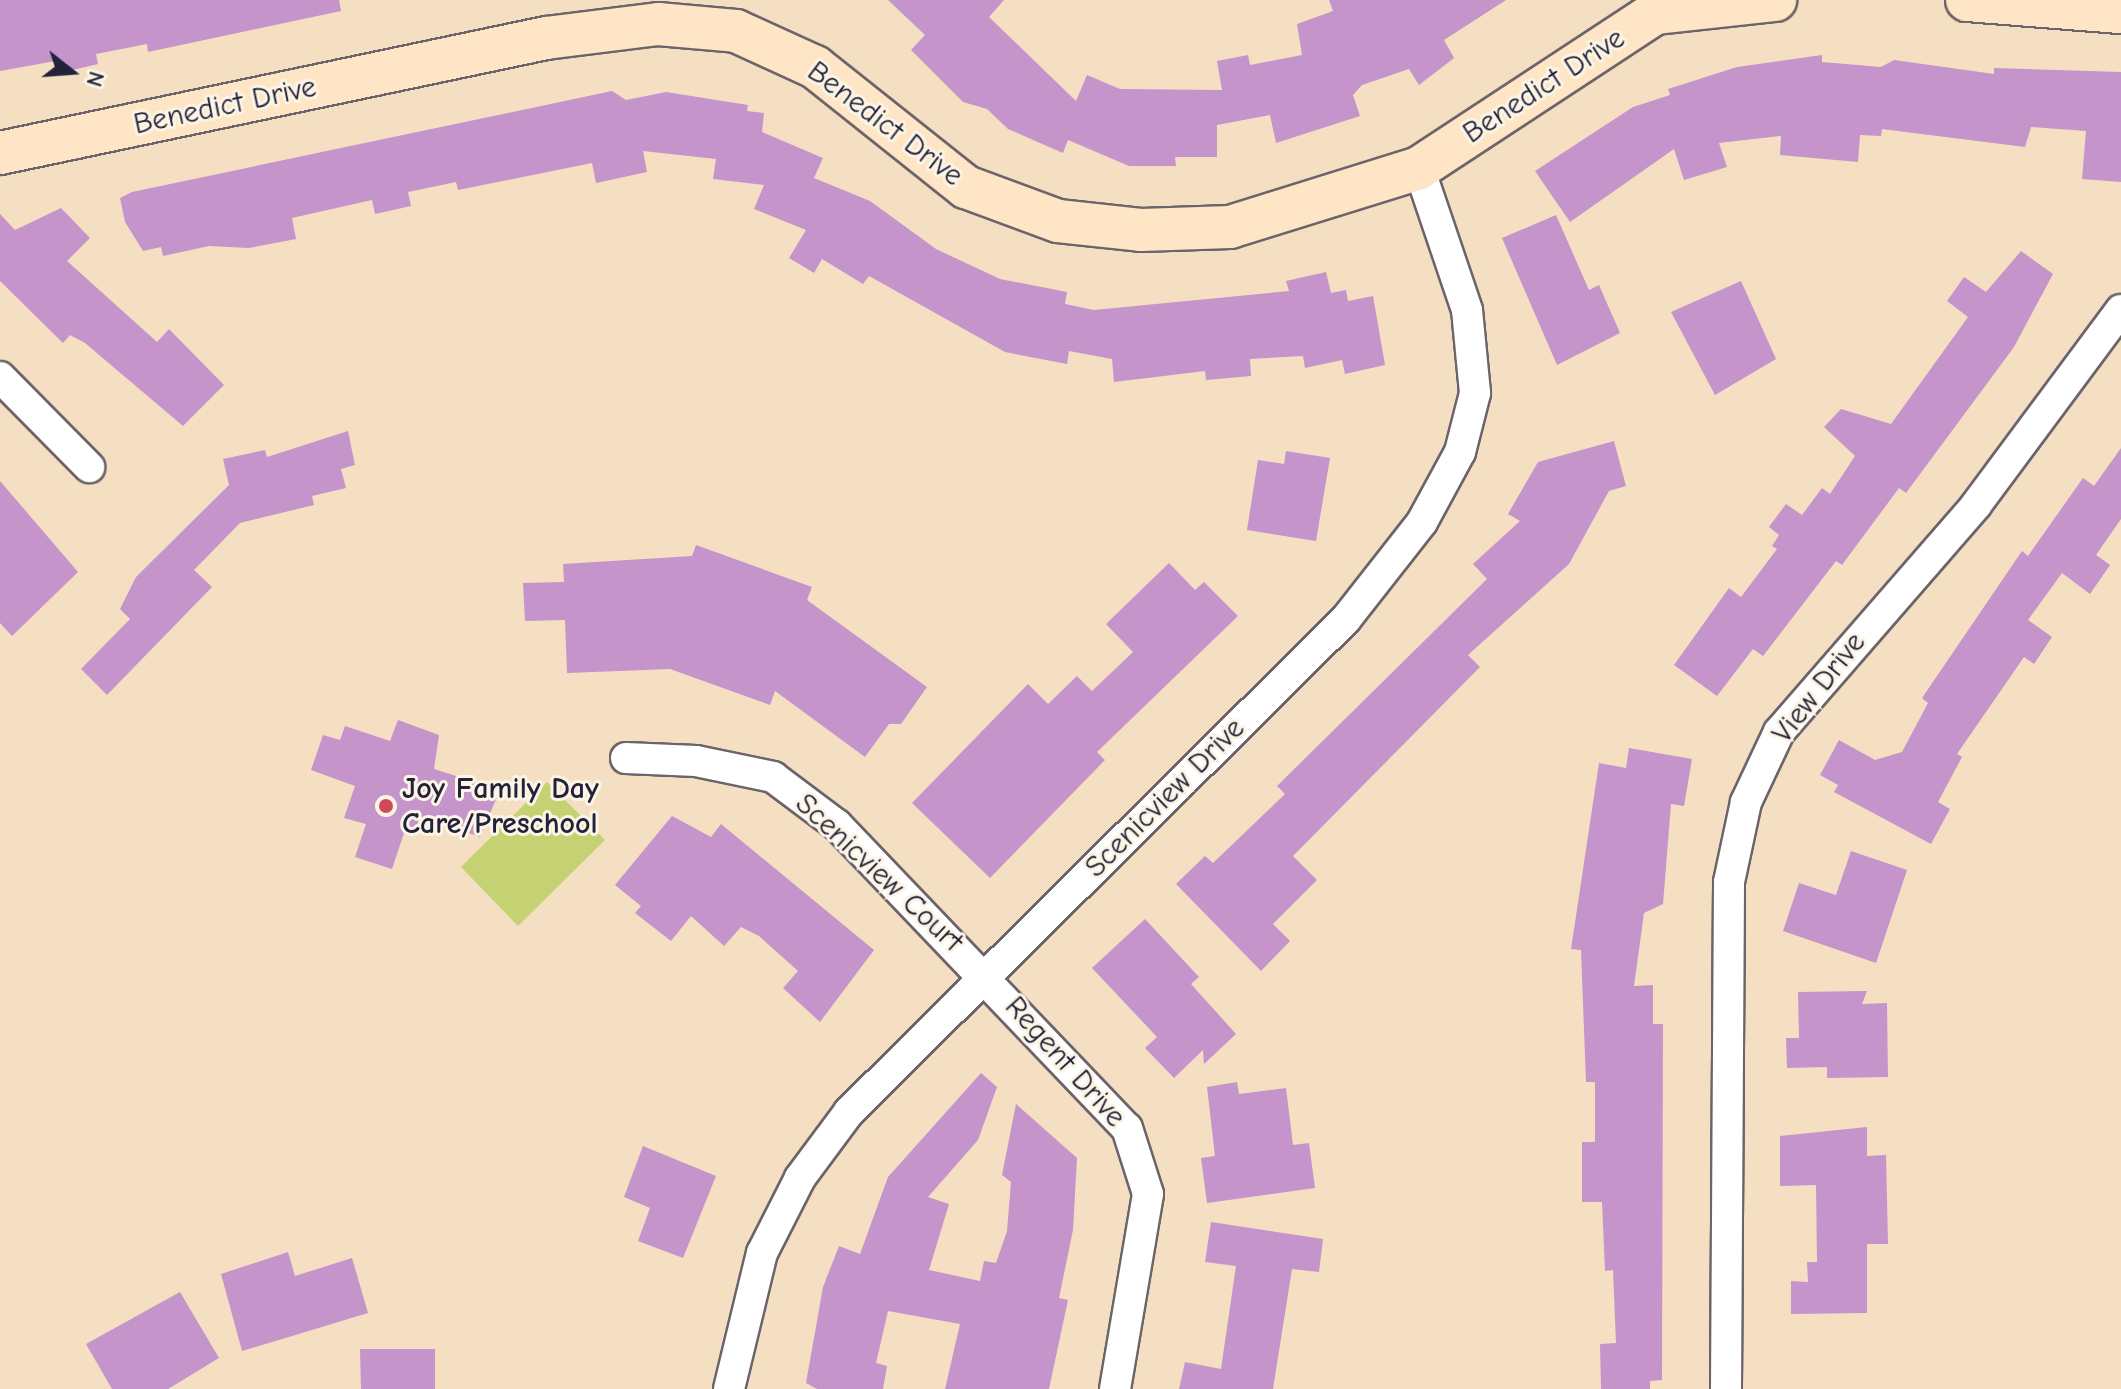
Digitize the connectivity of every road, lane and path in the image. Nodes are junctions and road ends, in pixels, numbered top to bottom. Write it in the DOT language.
graph roads {
  1 [pos="1775,0"];
  2 [pos="1967,0"];
  3 [pos="2121,12"];
  4 [pos="0,153"];
  5 [pos="1419,168"];
  6 [pos="2121,310"];
  7 [pos="0,377"];
  8 [pos="89,467"];
  9 [pos="626,758"];
  10 [pos="986,975"];
  11 [pos="729,1389"];
  12 [pos="1115,1389"];
  13 [pos="1726,1389"];
  1 -- 5 [label="street, Benedict Drive"];
  2 -- 3 [label="street"];
  4 -- 5 [label="street, Benedict Drive"];
  5 -- 10 [label="street, Scenicview Drive"];
  6 -- 13 [label="street, View Drive"];
  7 -- 8 [label="street"];
  9 -- 10 [label="street, Scenicview Court"];
  10 -- 11 [label="street, Scenicview Drive"];
  10 -- 12 [label="street, Regent Drive"];
}
